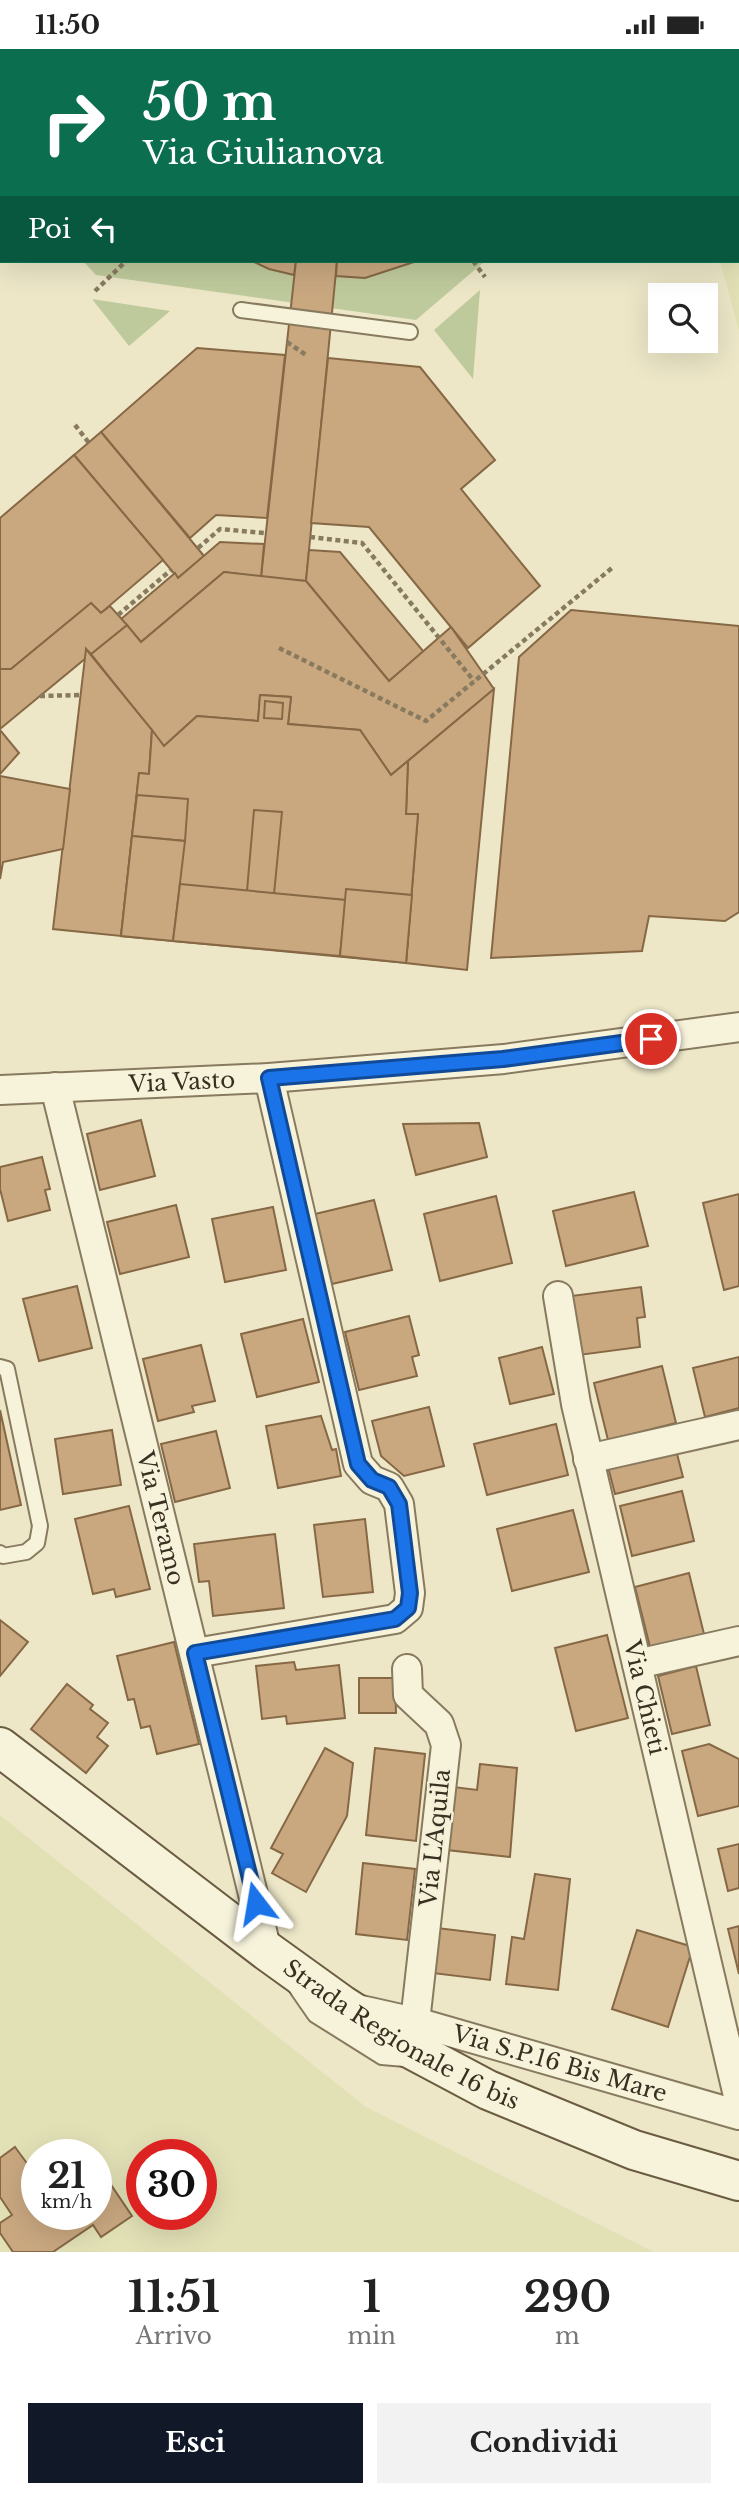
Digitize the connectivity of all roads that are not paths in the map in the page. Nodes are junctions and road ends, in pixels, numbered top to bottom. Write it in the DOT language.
graph roads {
  1 [pos="241,310"];
  2 [pos="410,332"];
  3 [pos="739,1027"];
  4 [pos="269,1078"];
  5 [pos="55,1087"];
  6 [pos="0,1090"];
  7 [pos="558,1296"];
  8 [pos="0,1367"];
  9 [pos="739,1425"];
  10 [pos="588,1459"];
  11 [pos="0,1553"];
  12 [pos="739,1641"];
  13 [pos="195,1653"];
  14 [pos="638,1664"];
  15 [pos="407,1669"];
  16 [pos="0,1748"];
  17 [pos="271,1954"];
  18 [pos="342,2005"];
  19 [pos="415,2022"];
  20 [pos="441,2062"];
  21 [pos="739,2099"];
  22 [pos="739,2115"];
  23 [pos="739,2181"];
  1 -- 2 [label="lane"];
  3 -- 4 [label="street, Via Vasto"];
  4 -- 5 [label="street, Via Vasto"];
  4 -- 13 [label="street"];
  5 -- 6 [label="street, Via Vasto"];
  5 -- 13 [label="street, Via Teramo"];
  7 -- 10 [label="street, Via Chieti"];
  8 -- 11 [label="lane"];
  9 -- 10 [label="street"];
  10 -- 14 [label="street, Via Chieti"];
  12 -- 14 [label="street"];
  13 -- 17 [label="street, Via Teramo"];
  14 -- 21 [label="street, Via Chieti"];
  15 -- 19 [label="street, Via L'Aquila"];
  16 -- 17 [label="main road, Strada Regionale 16 bis"];
  17 -- 18 [label="main road, Strada Regionale 16 bis"];
  17 -- 20 [label="lane"];
  18 -- 19 [label="street, Via S.P.16 Bis Mare"];
  18 -- 20 [label="main road, Strada Regionale 16 bis"];
  19 -- 22 [label="street, Via S.P.16 Bis Mare"];
  20 -- 23 [label="main road, Strada Regionale 16 bis"];
}
